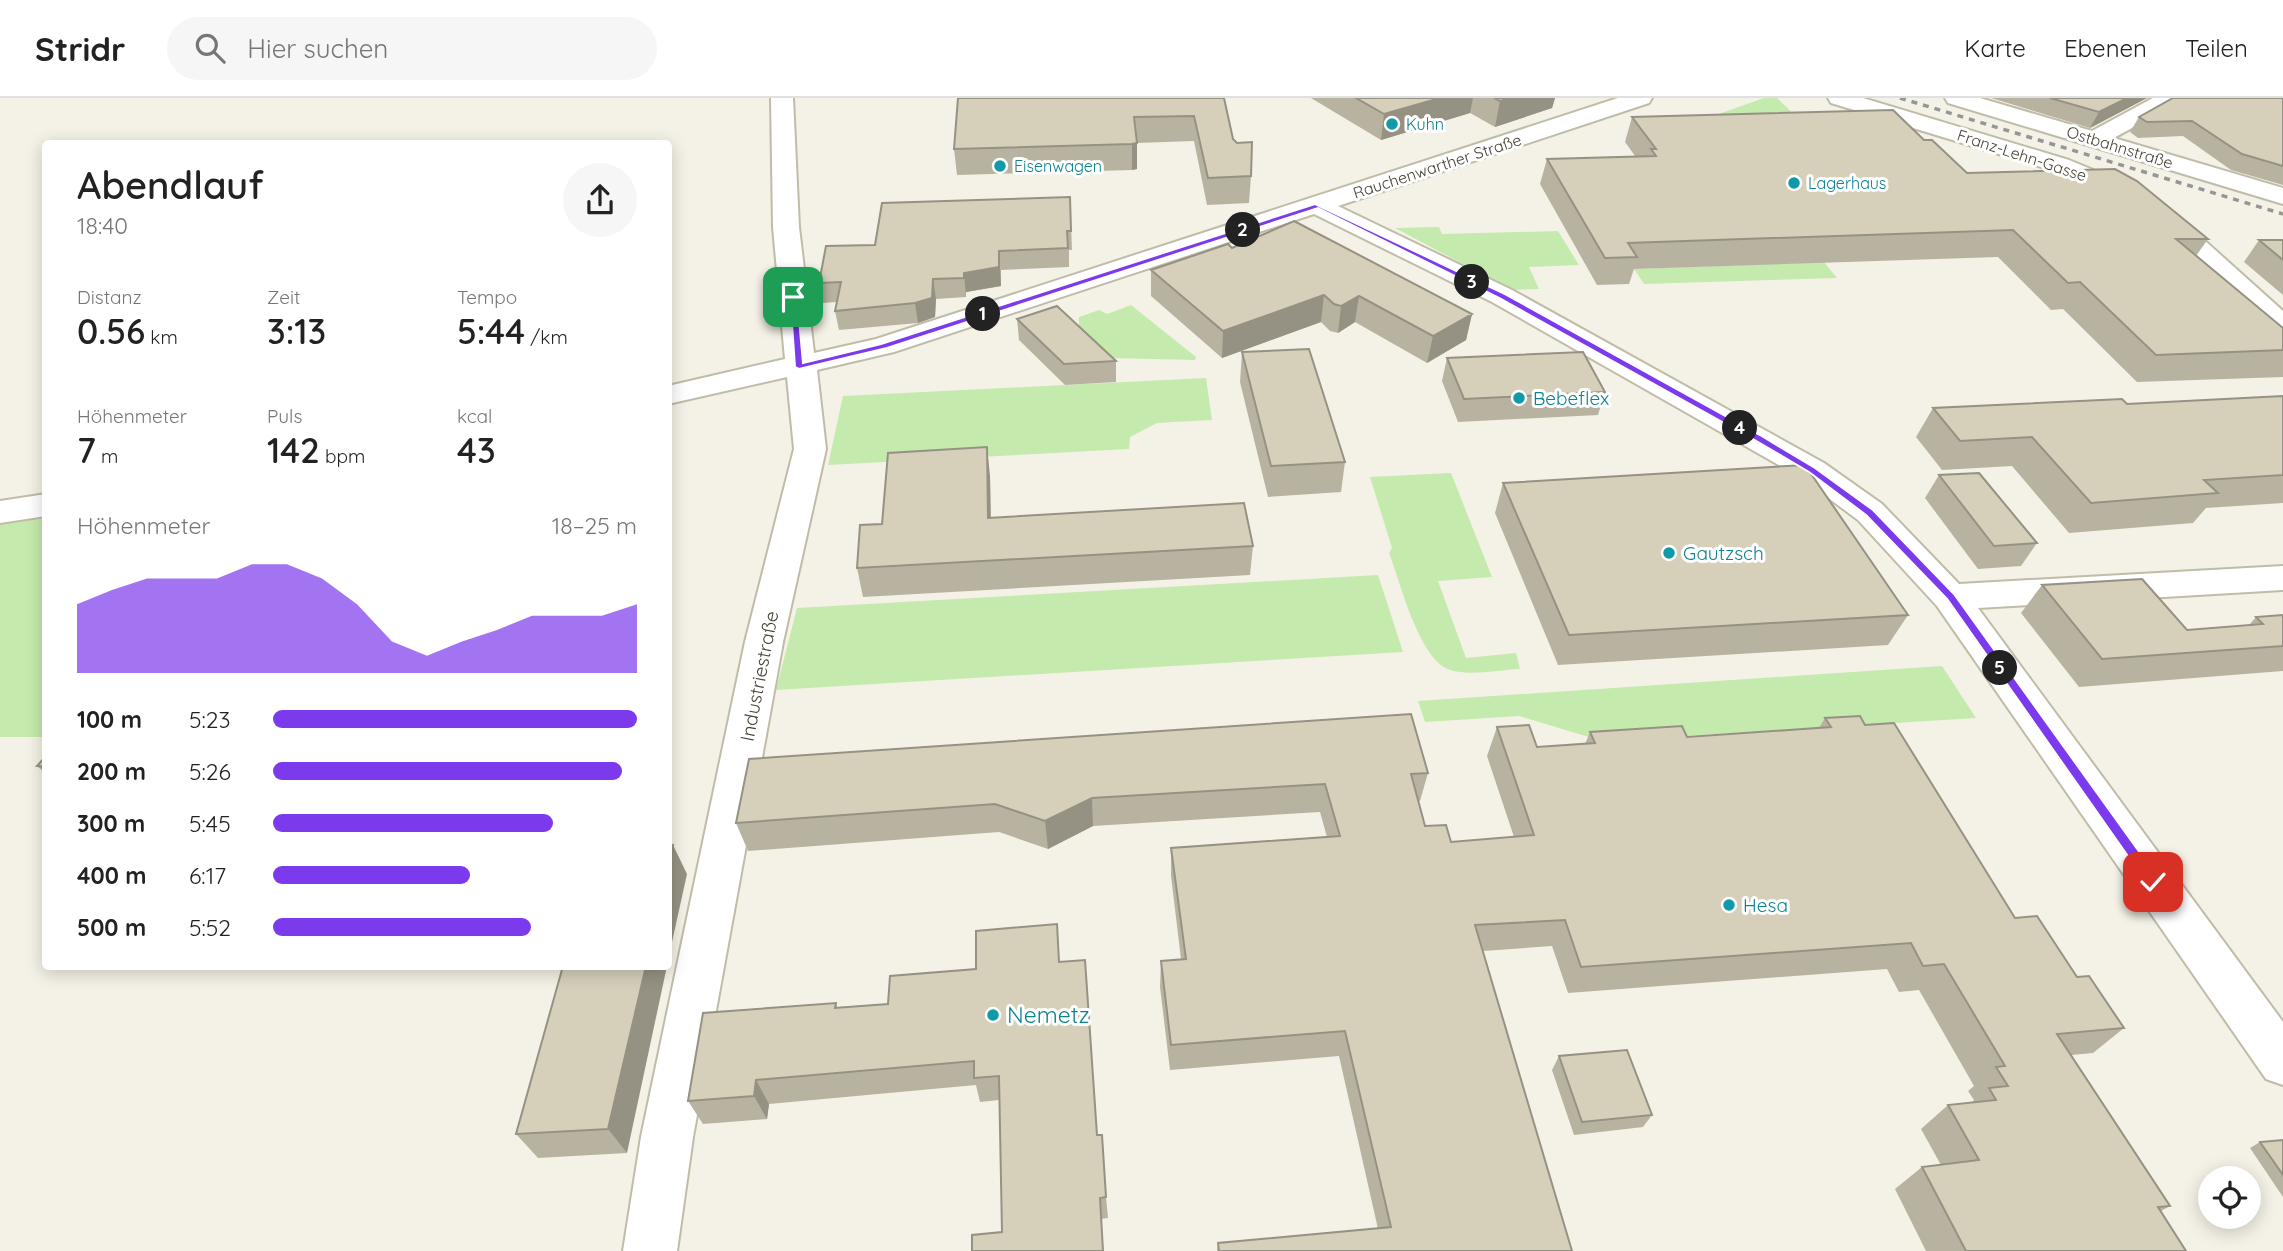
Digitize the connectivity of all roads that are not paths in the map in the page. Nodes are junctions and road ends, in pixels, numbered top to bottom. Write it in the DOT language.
graph roads {
  1 [pos="782,98"];
  2 [pos="1641,98"];
  3 [pos="1839,98"];
  4 [pos="1956,98"];
  5 [pos="2128,98"];
  6 [pos="2163,102"];
  7 [pos="2095,139"];
  8 [pos="2283,196"];
  9 [pos="1318,206"];
  10 [pos="2283,326"];
  11 [pos="799,367"];
  12 [pos="672,394"];
  13 [pos="42,506"];
  14 [pos="0,512"];
  15 [pos="2283,578"];
  16 [pos="1950,597"];
  17 [pos="2283,1062"];
  18 [pos="650,1251"];
  1 -- 11 [label="street, Industriestraße"];
  2 -- 9 [label="street, Rauchenwarther Straße"];
  3 -- 10 [label="street, Franz-Lehn-Gasse"];
  4 -- 7 [label="street, Ostbahnstraße"];
  5 -- 6 [label="street"];
  6 -- 7 [label="street"];
  7 -- 8 [label="street, Ostbahnstraße"];
  9 -- 11 [label="street, Rauchenwarther Straße"];
  9 -- 16 [label="street"];
  11 -- 12 [label="street, Rauchenwarther Straße"];
  11 -- 18 [label="street, Industriestraße"];
  13 -- 14 [label="street"];
  15 -- 16 [label="street"];
  16 -- 17 [label="street"];
}
